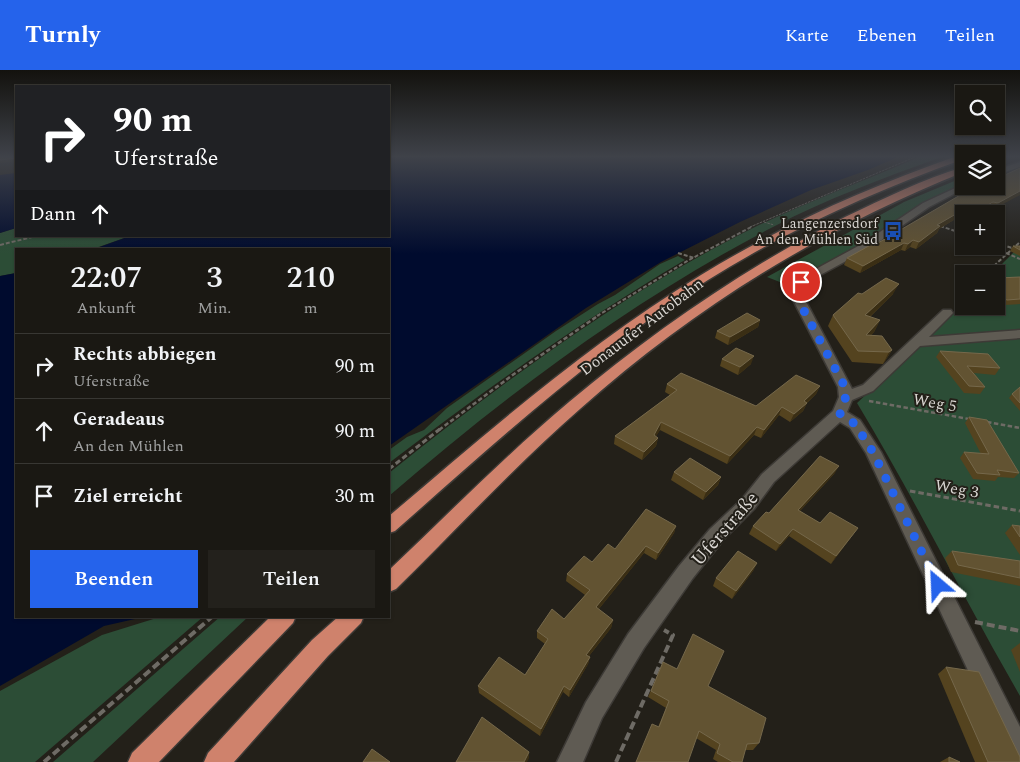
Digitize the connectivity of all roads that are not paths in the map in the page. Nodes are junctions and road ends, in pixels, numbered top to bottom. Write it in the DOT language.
graph roads {
  1 [pos="878,189"];
  2 [pos="914,189"];
  3 [pos="955,191"];
  4 [pos="947,313"];
  5 [pos="1020,334"];
  6 [pos="918,342"];
  7 [pos="842,406"];
  8 [pos="390,525"];
  9 [pos="390,582"];
  10 [pos="284,618"];
  11 [pos="352,618"];
  12 [pos="1020,753"];
  13 [pos="141,762"];
  14 [pos="217,762"];
  15 [pos="570,762"];
  1 -- 8 [label="highway, Donauufer Autobahn"];
  2 -- 9 [label="highway, Donauufer Autobahn"];
  3 -- 7 [label="street"];
  4 -- 6 [label="street, Uferstraße"];
  5 -- 6 [label="street"];
  6 -- 7 [label="street, Uferstraße"];
  7 -- 12 [label="street"];
  7 -- 15 [label="street, Uferstraße"];
  10 -- 13 [label="highway"];
  11 -- 14 [label="highway"];
}
